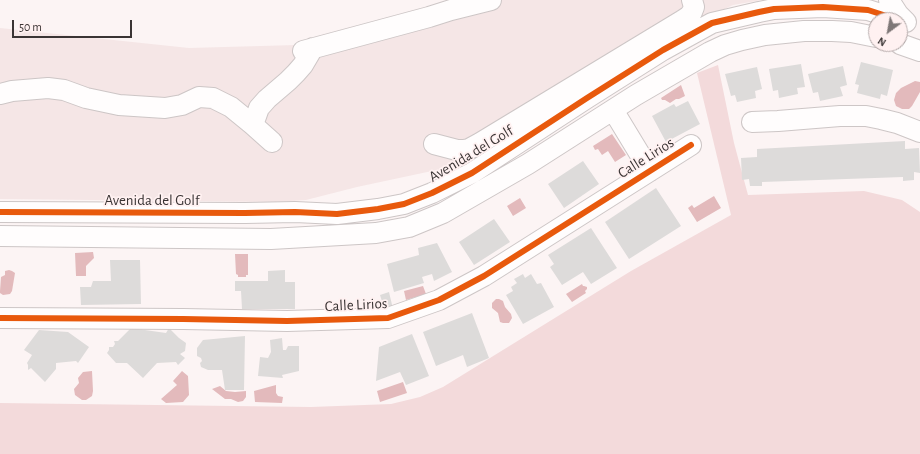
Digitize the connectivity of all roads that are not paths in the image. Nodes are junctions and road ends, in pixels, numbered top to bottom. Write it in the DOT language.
graph roads {
  1 [pos="491,0"];
  2 [pos="692,0"];
  3 [pos="889,0"];
  4 [pos="773,4"];
  5 [pos="874,12"];
  6 [pos="897,12"];
  7 [pos="868,35"];
  8 [pos="908,47"];
  9 [pos="920,51"];
  10 [pos="0,94"];
  11 [pos="613,110"];
  12 [pos="752,122"];
  13 [pos="253,124"];
  14 [pos="920,132"];
  15 [pos="272,142"];
  16 [pos="434,144"];
  17 [pos="691,145"];
  18 [pos="650,171"];
  19 [pos="0,212"];
  20 [pos="0,236"];
  21 [pos="0,318"];
  1 -- 13 [label="street"];
  2 -- 16 [label="street"];
  3 -- 6 [label="street"];
  4 -- 5 [label="street, Avenida del Golf"];
  4 -- 19 [label="street, Avenida del Golf"];
  7 -- 11 [label="street"];
  8 -- 9 [label="street"];
  10 -- 13 [label="street"];
  11 -- 18 [label="street"];
  11 -- 20 [label="street"];
  12 -- 14 [label="street"];
  13 -- 15 [label="street"];
  17 -- 18 [label="street, Calle Lirios"];
  18 -- 21 [label="street, Calle Lirios"];
}
